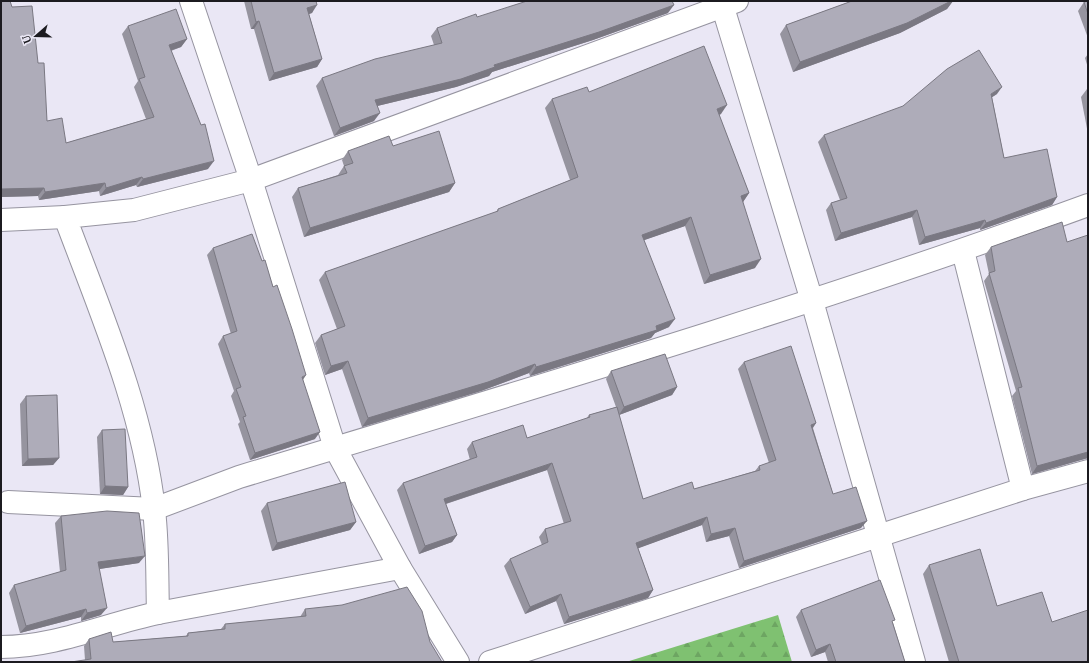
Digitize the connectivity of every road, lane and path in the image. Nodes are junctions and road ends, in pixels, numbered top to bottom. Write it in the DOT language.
graph roads {
  1 [pos="191,1"];
  2 [pos="726,3"];
  3 [pos="251,180"];
  4 [pos="1088,205"];
  5 [pos="66,217"];
  6 [pos="1,220"];
  7 [pos="963,251"];
  8 [pos="812,301"];
  9 [pos="335,448"];
  10 [pos="1088,471"];
  11 [pos="1023,489"];
  12 [pos="8,502"];
  13 [pos="154,510"];
  14 [pos="879,535"];
  15 [pos="400,568"];
  16 [pos="158,613"];
  17 [pos="1,647"];
  18 [pos="458,662"];
  19 [pos="490,662"];
  20 [pos="914,662"];
  1 -- 3 [label="street"];
  2 -- 3 [label="street"];
  2 -- 8 [label="street"];
  3 -- 5 [label="street"];
  3 -- 9 [label="street"];
  4 -- 7 [label="street"];
  5 -- 6 [label="street"];
  5 -- 13 [label="street"];
  7 -- 8 [label="street"];
  7 -- 11 [label="street"];
  8 -- 9 [label="street"];
  8 -- 14 [label="street"];
  9 -- 13 [label="street"];
  9 -- 15 [label="street"];
  10 -- 11 [label="street"];
  11 -- 14 [label="street"];
  12 -- 13 [label="street"];
  13 -- 16 [label="street"];
  14 -- 19 [label="street"];
  14 -- 20 [label="street"];
  15 -- 16 [label="street"];
  15 -- 18 [label="street"];
  16 -- 17 [label="street"];
}
